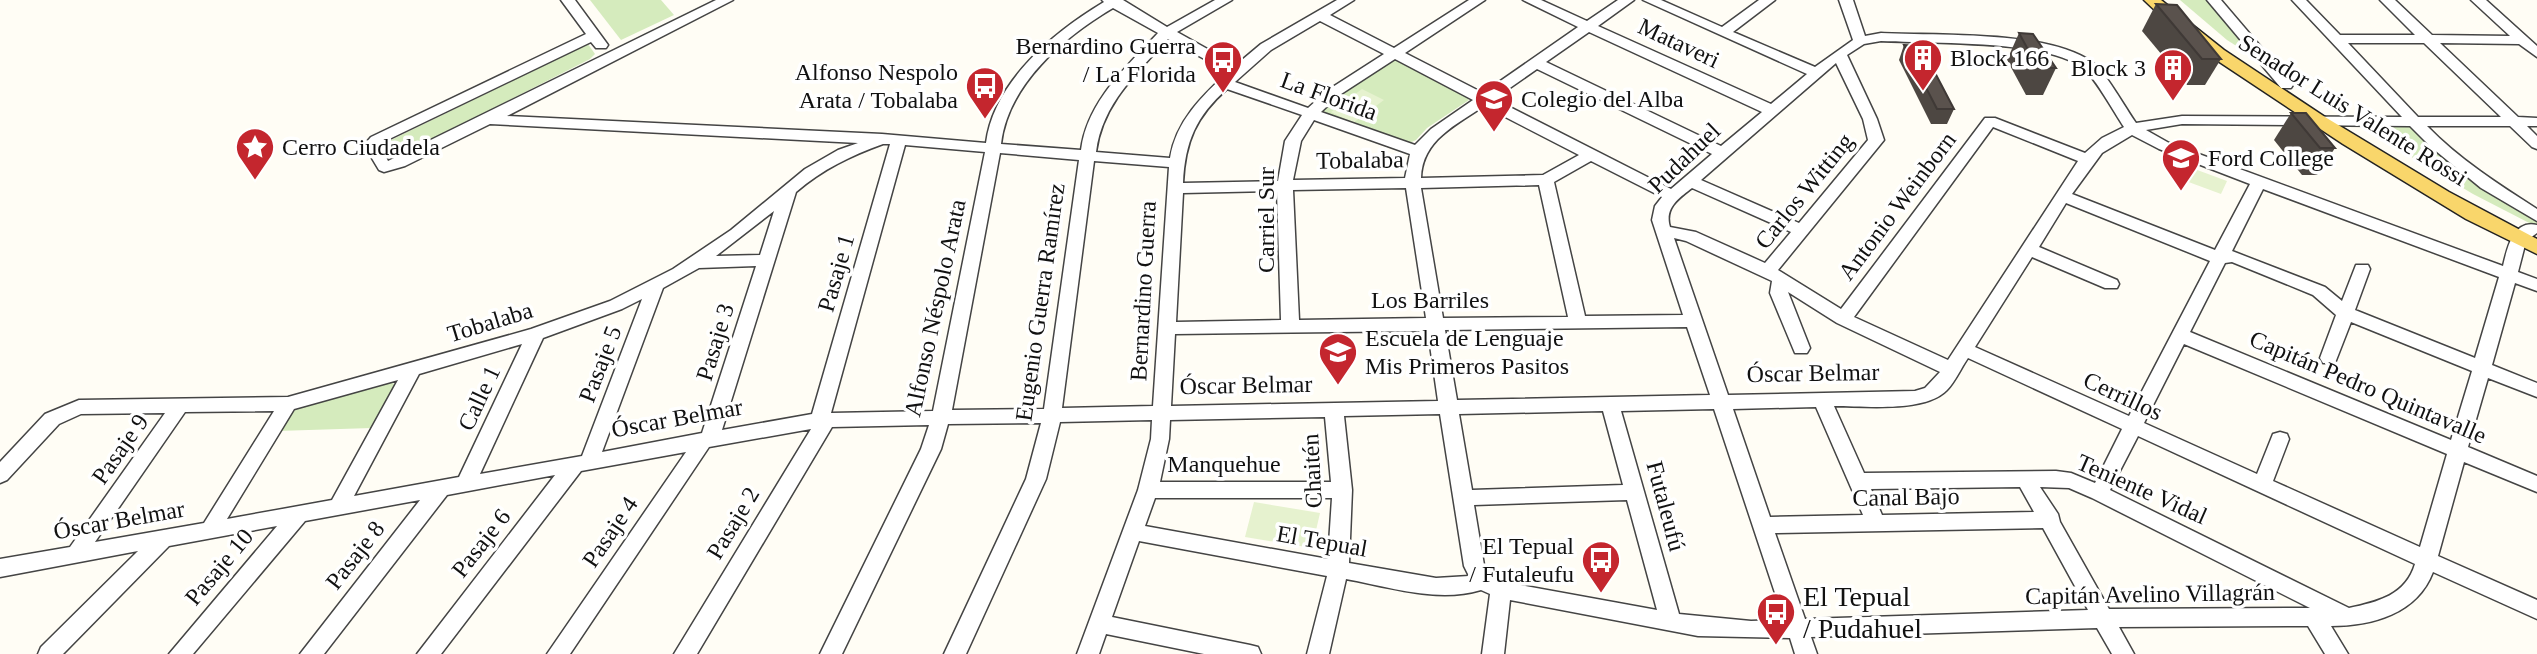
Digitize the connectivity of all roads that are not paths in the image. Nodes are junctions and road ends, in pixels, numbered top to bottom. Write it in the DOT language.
graph roads {
  1 [pos="568,0"];
  2 [pos="726,0"];
  3 [pos="1225,0"];
  4 [pos="1347,0"];
  5 [pos="1478,0"];
  6 [pos="1530,0"];
  7 [pos="1627,0"];
  8 [pos="1650,0"];
  9 [pos="1768,0"];
  10 [pos="1846,0"];
  11 [pos="2152,0"];
  12 [pos="2169,0"];
  13 [pos="2214,0"];
  14 [pos="2299,0"];
  15 [pos="2387,0"];
  16 [pos="2478,0"];
  17 [pos="1113,1"];
  18 [pos="1321,16"];
  19 [pos="1589,27"];
  20 [pos="1167,32"];
  21 [pos="1724,32"];
  22 [pos="594,35"];
  23 [pos="2530,38"];
  24 [pos="2335,39"];
  25 [pos="2431,39"];
  26 [pos="1860,41"];
  27 [pos="2537,53"];
  28 [pos="1392,54"];
  29 [pos="1839,54"];
  30 [pos="610,56"];
  31 [pos="1536,63"];
  32 [pos="1236,71"];
  33 [pos="1816,73"];
  34 [pos="1225,83"];
  35 [pos="2286,85"];
  36 [pos="1484,99"];
  37 [pos="1771,110"];
  38 [pos="1311,113"];
  39 [pos="487,119"];
  40 [pos="2319,121"];
  41 [pos="2345,121"];
  42 [pos="2413,121"];
  43 [pos="2514,122"];
  44 [pos="2537,122"];
  45 [pos="2133,129"];
  46 [pos="891,140"];
  47 [pos="2537,144"];
  48 [pos="992,147"];
  49 [pos="1417,152"];
  50 [pos="1722,153"];
  51 [pos="1087,154"];
  52 [pos="1588,156"];
  53 [pos="2087,159"];
  54 [pos="1177,163"];
  55 [pos="1546,180"];
  56 [pos="1690,181"];
  57 [pos="2258,183"];
  58 [pos="1413,184"];
  59 [pos="1284,186"];
  60 [pos="1175,188"];
  61 [pos="788,190"];
  62 [pos="1672,196"];
  63 [pos="2063,196"];
  64 [pos="2531,229"];
  65 [pos="1801,230"];
  66 [pos="1664,231"];
  67 [pos="2537,247"];
  68 [pos="2029,249"];
  69 [pos="2219,258"];
  70 [pos="766,260"];
  71 [pos="698,262"];
  72 [pos="2362,269"];
  73 [pos="1775,274"];
  74 [pos="2508,275"];
  75 [pos="2110,284"];
  76 [pos="656,285"];
  77 [pos="2537,285"];
  78 [pos="2345,313"];
  79 [pos="1843,319"];
  80 [pos="1694,321"];
  81 [pos="1578,324"];
  82 [pos="1290,325"];
  83 [pos="1436,325"];
  84 [pos="1166,328"];
  85 [pos="536,334"];
  86 [pos="2180,335"];
  87 [pos="1801,348"];
  88 [pos="1964,349"];
  89 [pos="2329,358"];
  90 [pos="2482,367"];
  91 [pos="1951,369"];
  92 [pos="412,370"];
  93 [pos="2537,390"];
  94 [pos="1822,400"];
  95 [pos="1721,402"];
  96 [pos="288,404"];
  97 [pos="1610,404"];
  98 [pos="180,405"];
  99 [pos="1449,407"];
  100 [pos="1334,410"];
  101 [pos="1163,413"];
  102 [pos="1052,415"];
  103 [pos="941,418"];
  104 [pos="823,420"];
  105 [pos="2133,428"];
  106 [pos="707,439"];
  107 [pos="2280,439"];
  108 [pos="2458,451"];
  109 [pos="582,462"];
  110 [pos="0,475"];
  111 [pos="2025,478"];
  112 [pos="1857,481"];
  113 [pos="466,483"];
  114 [pos="2537,484"];
  115 [pos="2262,485"];
  116 [pos="441,488"];
  117 [pos="1148,490"];
  118 [pos="1342,490"];
  119 [pos="1636,492"];
  120 [pos="2099,493"];
  121 [pos="1463,498"];
  122 [pos="338,507"];
  123 [pos="299,514"];
  124 [pos="2051,520"];
  125 [pos="1876,523"];
  126 [pos="1763,526"];
  127 [pos="209,530"];
  128 [pos="1132,532"];
  129 [pos="163,538"];
  130 [pos="76,554"];
  131 [pos="2427,561"];
  132 [pos="9,566"];
  133 [pos="1338,571"];
  134 [pos="0,583"];
  135 [pos="1492,586"];
  136 [pos="2537,610"];
  137 [pos="2347,617"];
  138 [pos="2314,618"];
  139 [pos="2104,619"];
  140 [pos="1671,622"];
  141 [pos="1099,624"];
  142 [pos="1798,629"];
  143 [pos="49,654"];
  144 [pos="180,654"];
  145 [pos="311,654"];
  146 [pos="428,654"];
  147 [pos="558,654"];
  148 [pos="685,654"];
  149 [pos="831,654"];
  150 [pos="955,654"];
  151 [pos="1088,654"];
  152 [pos="1250,654"];
  153 [pos="1318,654"];
  154 [pos="1493,654"];
  155 [pos="1806,654"];
  156 [pos="2123,654"];
  157 [pos="2337,654"];
  1 -- 22 [label="street"];
  2 -- 30 [label="street"];
  3 -- 20 [label="street, Eugenio Guerra Ramírez"];
  4 -- 18 [label="street, Bernardino Guerra"];
  5 -- 28 [label="street, Carriel Sur"];
  6 -- 19 [label="street, Mataveri"];
  7 -- 19 [label="street"];
  8 -- 21 [label="street"];
  9 -- 21 [label="street"];
  10 -- 26 [label="street"];
  11 -- 40 [label="main road, Senador Luis Valente Rossi"];
  12 -- 35 [label="main road, Senador Luis Valente Rossi"];
  13 -- 35 [label="street"];
  14 -- 24 [label="street"];
  15 -- 25 [label="street"];
  16 -- 23 [label="street"];
  17 -- 20 [label="street"];
  17 -- 48 [label="street, Alfonso Néspolo Arata"];
  18 -- 28 [label="street"];
  18 -- 32 [label="street, Bernardino Guerra"];
  19 -- 31 [label="street"];
  19 -- 37 [label="street, Mataveri"];
  20 -- 32 [label="street"];
  20 -- 51 [label="street, Eugenio Guerra Ramírez"];
  21 -- 33 [label="street"];
  22 -- 30 [label="street"];
  22 -- 39 [label="street"];
  23 -- 25 [label="street"];
  23 -- 27 [label="street"];
  24 -- 25 [label="street"];
  24 -- 42 [label="street"];
  25 -- 43 [label="street"];
  26 -- 29 [label="street, Pudahuel"];
  26 -- 45 [label="street, Pudahuel"];
  28 -- 36 [label="street"];
  28 -- 38 [label="street, Carriel Sur"];
  29 -- 33 [label="street, Pudahuel"];
  29 -- 65 [label="street, Carlos Witting"];
  30 -- 39 [label="street"];
  31 -- 36 [label="street"];
  31 -- 50 [label="street"];
  32 -- 34 [label="street, Bernardino Guerra"];
  33 -- 37 [label="street, Pudahuel"];
  34 -- 38 [label="street, La Florida"];
  34 -- 54 [label="street, Bernardino Guerra"];
  35 -- 41 [label="main road, Senador Luis Valente Rossi"];
  36 -- 49 [label="street"];
  36 -- 52 [label="street"];
  37 -- 50 [label="street, Pudahuel"];
  38 -- 49 [label="street, La Florida"];
  38 -- 59 [label="street, Carriel Sur"];
  39 -- 46 [label="street, Tobalaba"];
  40 -- 41 [label="street, Óscar Belmar"];
  40 -- 45 [label="street, Óscar Belmar"];
  40 -- 64 [label="main road, Senador Luis Valente Rossi"];
  41 -- 42 [label="street, Óscar Belmar"];
  41 -- 64 [label="main road, Senador Luis Valente Rossi"];
  42 -- 43 [label="street, Óscar Belmar"];
  42 -- 64 [label="street"];
  43 -- 44 [label="street, Óscar Belmar"];
  43 -- 47 [label="street"];
  45 -- 53 [label="street, Óscar Belmar"];
  45 -- 57 [label="street"];
  46 -- 48 [label="street, Tobalaba"];
  46 -- 61 [label="street, Tobalaba"];
  46 -- 104 [label="street, Pasaje 1"];
  48 -- 51 [label="street, Tobalaba"];
  48 -- 103 [label="street, Alfonso Néspolo Arata"];
  49 -- 58 [label="street"];
  50 -- 56 [label="street, Pudahuel"];
  51 -- 54 [label="street, Tobalaba"];
  51 -- 102 [label="street, Eugenio Guerra Ramírez"];
  52 -- 55 [label="street"];
  52 -- 62 [label="street"];
  53 -- 63 [label="street, Óscar Belmar"];
  53 -- 79 [label="street, Antonio Weinborn"];
  54 -- 60 [label="street, Bernardino Guerra"];
  55 -- 58 [label="street, Tobalaba"];
  55 -- 81 [label="street"];
  56 -- 62 [label="street, Pudahuel"];
  56 -- 65 [label="street"];
  57 -- 69 [label="street"];
  57 -- 74 [label="street"];
  58 -- 59 [label="street, Tobalaba"];
  58 -- 83 [label="street"];
  59 -- 60 [label="street, Tobalaba"];
  59 -- 82 [label="street, Carriel Sur"];
  60 -- 84 [label="street, Bernardino Guerra"];
  61 -- 70 [label="street, Pasaje 3"];
  61 -- 71 [label="street, Tobalaba"];
  62 -- 66 [label="street, Pudahuel"];
  63 -- 68 [label="street, Óscar Belmar"];
  63 -- 69 [label="street"];
  64 -- 67 [label="main road, Senador Luis Valente Rossi"];
  64 -- 74 [label="street, Capitán Avelino Villagrán"];
  65 -- 73 [label="street, Carlos Witting"];
  66 -- 73 [label="street"];
  66 -- 80 [label="street, Pudahuel"];
  68 -- 75 [label="street"];
  68 -- 88 [label="street, Óscar Belmar"];
  69 -- 78 [label="street"];
  69 -- 86 [label="street"];
  70 -- 71 [label="street"];
  70 -- 106 [label="street, Pasaje 3"];
  71 -- 76 [label="street, Tobalaba"];
  72 -- 78 [label="street"];
  73 -- 79 [label="street"];
  73 -- 87 [label="street"];
  74 -- 77 [label="street"];
  74 -- 90 [label="street, Capitán Avelino Villagrán"];
  76 -- 85 [label="street, Tobalaba"];
  76 -- 109 [label="street, Pasaje 5"];
  78 -- 89 [label="street"];
  78 -- 90 [label="street"];
  79 -- 91 [label="street"];
  80 -- 81 [label="street, Los Barriles"];
  80 -- 95 [label="street, Pudahuel"];
  81 -- 83 [label="street, Los Barriles"];
  82 -- 83 [label="street, Los Barriles"];
  82 -- 84 [label="street, Los Barriles"];
  83 -- 99 [label="street"];
  84 -- 101 [label="street, Bernardino Guerra"];
  85 -- 92 [label="street, Tobalaba"];
  85 -- 113 [label="street, Calle 1"];
  86 -- 105 [label="street"];
  86 -- 108 [label="street, Capitán Pedro Quintavalle"];
  88 -- 91 [label="street, Óscar Belmar"];
  88 -- 105 [label="street, Cerrillos"];
  90 -- 93 [label="street"];
  90 -- 108 [label="street, Capitán Avelino Villagrán"];
  91 -- 94 [label="street, Óscar Belmar"];
  92 -- 96 [label="street, Tobalaba"];
  92 -- 122 [label="street"];
  94 -- 95 [label="street, Óscar Belmar"];
  94 -- 112 [label="street"];
  95 -- 97 [label="street, Óscar Belmar"];
  95 -- 126 [label="street, Pudahuel"];
  96 -- 98 [label="street, Tobalaba"];
  96 -- 127 [label="street"];
  97 -- 99 [label="street, Óscar Belmar"];
  97 -- 119 [label="street, Futaleufú"];
  98 -- 110 [label="street, Tobalaba"];
  98 -- 130 [label="street, Pasaje 9"];
  99 -- 100 [label="street, Óscar Belmar"];
  99 -- 121 [label="street"];
  100 -- 101 [label="street, Óscar Belmar"];
  100 -- 118 [label="street, Chaitén"];
  101 -- 102 [label="street, Óscar Belmar"];
  101 -- 117 [label="street, Bernardino Guerra"];
  102 -- 103 [label="street, Óscar Belmar"];
  102 -- 150 [label="street, Eugenio Guerra Ramírez"];
  103 -- 104 [label="street, Óscar Belmar"];
  103 -- 149 [label="street, Alfonso Néspolo Arata"];
  104 -- 106 [label="street, Óscar Belmar"];
  104 -- 148 [label="street, Pasaje 2"];
  105 -- 115 [label="street, Cerrillos"];
  105 -- 120 [label="street"];
  106 -- 109 [label="street, Óscar Belmar"];
  106 -- 147 [label="street, Pasaje 4"];
  107 -- 115 [label="street"];
  108 -- 114 [label="street, Capitán Pedro Quintavalle"];
  108 -- 131 [label="street, Capitán Avelino Villagrán"];
  109 -- 113 [label="street, Óscar Belmar"];
  109 -- 146 [label="street, Pasaje 6"];
  111 -- 112 [label="street, Teniente Vidal"];
  111 -- 120 [label="street, Teniente Vidal"];
  111 -- 124 [label="street"];
  112 -- 125 [label="street"];
  113 -- 116 [label="street, Óscar Belmar"];
  115 -- 131 [label="street, Cerrillos"];
  116 -- 122 [label="street, Óscar Belmar"];
  116 -- 145 [label="street, Pasaje 8"];
  117 -- 118 [label="street, Manquehue"];
  117 -- 128 [label="street, Bernardino Guerra"];
  118 -- 133 [label="street, Chaitén"];
  119 -- 121 [label="street"];
  119 -- 140 [label="street, Futaleufú"];
  120 -- 137 [label="street, Teniente Vidal"];
  121 -- 135 [label="street"];
  122 -- 123 [label="street, Óscar Belmar"];
  123 -- 127 [label="street, Óscar Belmar"];
  123 -- 144 [label="street, Pasaje 10"];
  124 -- 125 [label="street, Canal Bajo"];
  124 -- 139 [label="street"];
  125 -- 126 [label="street, Canal Bajo"];
  126 -- 142 [label="street, Pudahuel"];
  127 -- 129 [label="street, Óscar Belmar"];
  128 -- 133 [label="street, El Tepual"];
  128 -- 141 [label="street, Bernardino Guerra"];
  129 -- 130 [label="street, Óscar Belmar"];
  129 -- 143 [label="street"];
  130 -- 132 [label="street, Óscar Belmar"];
  131 -- 136 [label="street, Cerrillos"];
  131 -- 137 [label="street, Capitán Avelino Villagrán"];
  132 -- 134 [label="street"];
  133 -- 135 [label="street, El Tepual"];
  133 -- 153 [label="street, Chaitén"];
  135 -- 140 [label="street, Capitán Avelino Villagrán"];
  135 -- 154 [label="street"];
  137 -- 138 [label="street, Capitán Avelino Villagrán"];
  138 -- 139 [label="street, Capitán Avelino Villagrán"];
  138 -- 157 [label="street"];
  139 -- 142 [label="street, Capitán Avelino Villagrán"];
  139 -- 156 [label="street"];
  140 -- 142 [label="street, Capitán Avelino Villagrán"];
  141 -- 151 [label="street, Bernardino Guerra"];
  141 -- 152 [label="street"];
  142 -- 155 [label="street, Pudahuel"];
}
